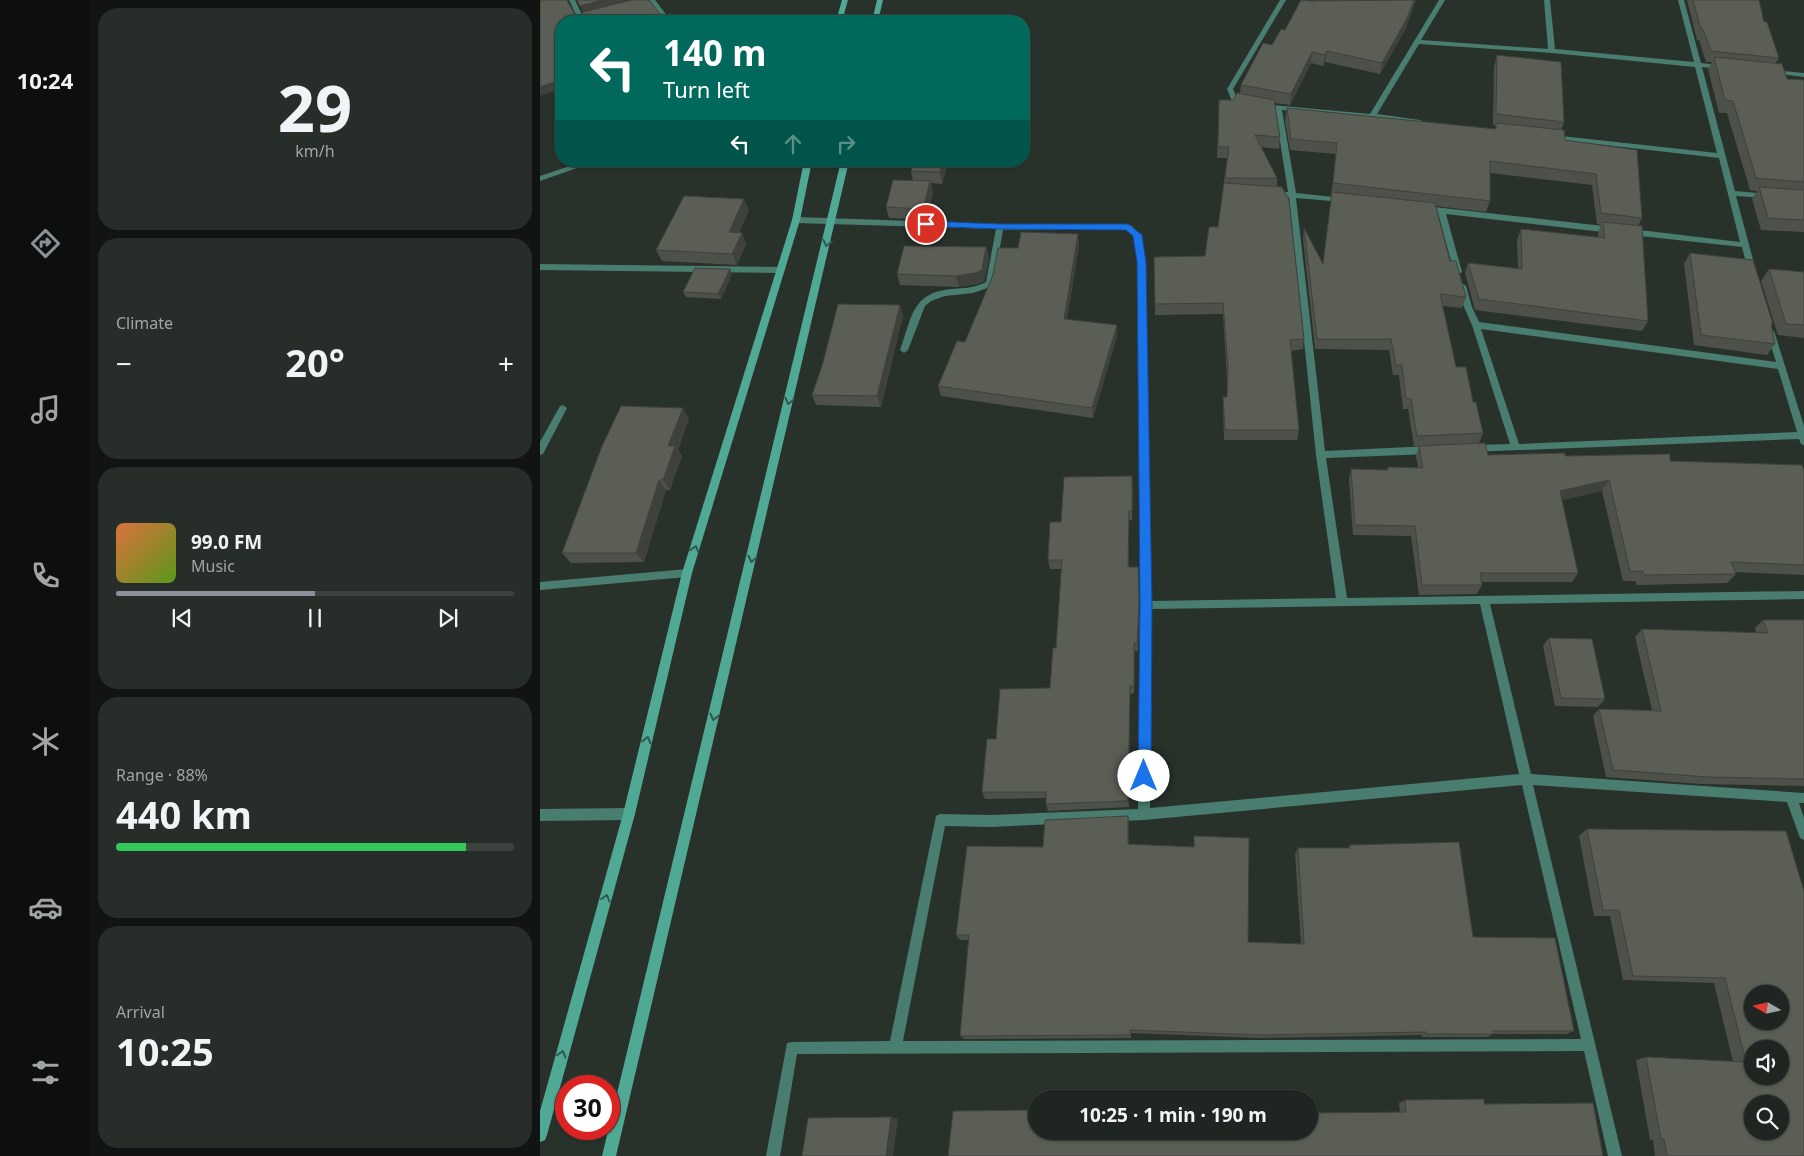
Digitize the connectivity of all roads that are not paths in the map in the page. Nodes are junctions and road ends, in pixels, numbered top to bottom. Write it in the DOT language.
graph roads {
  1 [pos="572,0"];
  2 [pos="650,0"];
  3 [pos="845,0"];
  4 [pos="880,0"];
  5 [pos="1283,0"];
  6 [pos="1442,0"];
  7 [pos="1547,0"];
  8 [pos="1681,0"];
  9 [pos="640,2"];
  10 [pos="579,15"];
  11 [pos="663,15"];
  12 [pos="841,15"];
  13 [pos="877,15"];
  14 [pos="1418,42"];
  15 [pos="1552,51"];
  16 [pos="1697,65"];
  17 [pos="1730,68"];
  18 [pos="1767,71"];
  19 [pos="1804,75"];
  20 [pos="1252,103"];
  21 [pos="1260,105"];
  22 [pos="1278,108"];
  23 [pos="1372,116"];
  24 [pos="1430,123"];
  25 [pos="1546,136"];
  26 [pos="1721,156"];
  27 [pos="575,167"];
  28 [pos="807,167"];
  29 [pos="844,167"];
  30 [pos="540,179"];
  31 [pos="1264,193"];
  32 [pos="1731,193"];
  33 [pos="1292,194"];
  34 [pos="1776,197"];
  35 [pos="1348,200"];
  36 [pos="1413,208"];
  37 [pos="1441,211"];
  38 [pos="796,220"];
  39 [pos="832,220"];
  40 [pos="1000,226"];
  41 [pos="1744,245"];
  42 [pos="540,267"];
  43 [pos="781,270"];
  44 [pos="1755,282"];
  45 [pos="1476,325"];
  46 [pos="1770,329"];
  47 [pos="904,350"];
  48 [pos="1781,366"];
  49 [pos="562,408"];
  50 [pos="1803,437"];
  51 [pos="1516,447"];
  52 [pos="1468,449"];
  53 [pos="1438,450"];
  54 [pos="540,451"];
  55 [pos="1321,455"];
  56 [pos="687,573"];
  57 [pos="540,586"];
  58 [pos="1804,595"];
  59 [pos="1484,600"];
  60 [pos="1342,601"];
  61 [pos="1146,605"];
  62 [pos="1526,780"];
  63 [pos="1791,797"];
  64 [pos="1804,798"];
  65 [pos="540,814"];
  66 [pos="629,814"];
  67 [pos="1144,814"];
  68 [pos="1804,834"];
  69 [pos="1590,1045"];
  70 [pos="895,1048"];
  71 [pos="540,1135"];
  72 [pos="609,1156"];
  73 [pos="773,1156"];
  74 [pos="1615,1156"];
  1 -- 10 [label="street"];
  2 -- 9 [label="street"];
  2 -- 11 [label="street"];
  3 -- 12 [label="street"];
  4 -- 13 [label="street"];
  5 -- 20 [label="street"];
  6 -- 14 [label="street"];
  7 -- 15 [label="street"];
  8 -- 16 [label="street"];
  14 -- 15 [label="street"];
  14 -- 23 [label="street"];
  15 -- 16 [label="street"];
  16 -- 17 [label="street"];
  16 -- 26 [label="street"];
  18 -- 19 [label="street"];
  21 -- 22 [label="street"];
  22 -- 23 [label="street"];
  22 -- 33 [label="street"];
  23 -- 24 [label="street"];
  25 -- 26 [label="street"];
  26 -- 32 [label="street"];
  27 -- 30 [label="street"];
  28 -- 38 [label="street"];
  29 -- 39 [label="street"];
  31 -- 33 [label="street"];
  32 -- 34 [label="street"];
  32 -- 41 [label="street"];
  33 -- 35 [label="street"];
  33 -- 55 [label="street"];
  36 -- 37 [label="street"];
  37 -- 41 [label="street"];
  37 -- 45 [label="street"];
  38 -- 39 [label="street"];
  38 -- 43 [label="street"];
  39 -- 40 [label="street"];
  39 -- 72 [label="street, one-way"];
  40 -- 47 [label="street"];
  40 -- 61 [label="street"];
  41 -- 44 [label="street"];
  42 -- 43 [label="street"];
  56 -- 43 [label="street, one-way"];
  45 -- 48 [label="street"];
  45 -- 51 [label="street"];
  46 -- 48 [label="street"];
  48 -- 50 [label="street"];
  49 -- 54 [label="street"];
  50 -- 51 [label="street"];
  51 -- 52 [label="street"];
  53 -- 55 [label="street"];
  55 -- 60 [label="street"];
  56 -- 57 [label="street"];
  66 -- 56 [label="street, one-way"];
  58 -- 59 [label="street"];
  59 -- 60 [label="street"];
  59 -- 62 [label="street"];
  60 -- 61 [label="street"];
  61 -- 67 [label="street"];
  62 -- 63 [label="street"];
  62 -- 67 [label="street"];
  62 -- 69 [label="street"];
  63 -- 64 [label="street"];
  63 -- 68 [label="street"];
  65 -- 66 [label="street"];
  71 -- 66 [label="street, one-way"];
  67 -- 70 [label="street"];
  69 -- 70 [label="street"];
  69 -- 74 [label="street"];
  70 -- 73 [label="street"];
}
